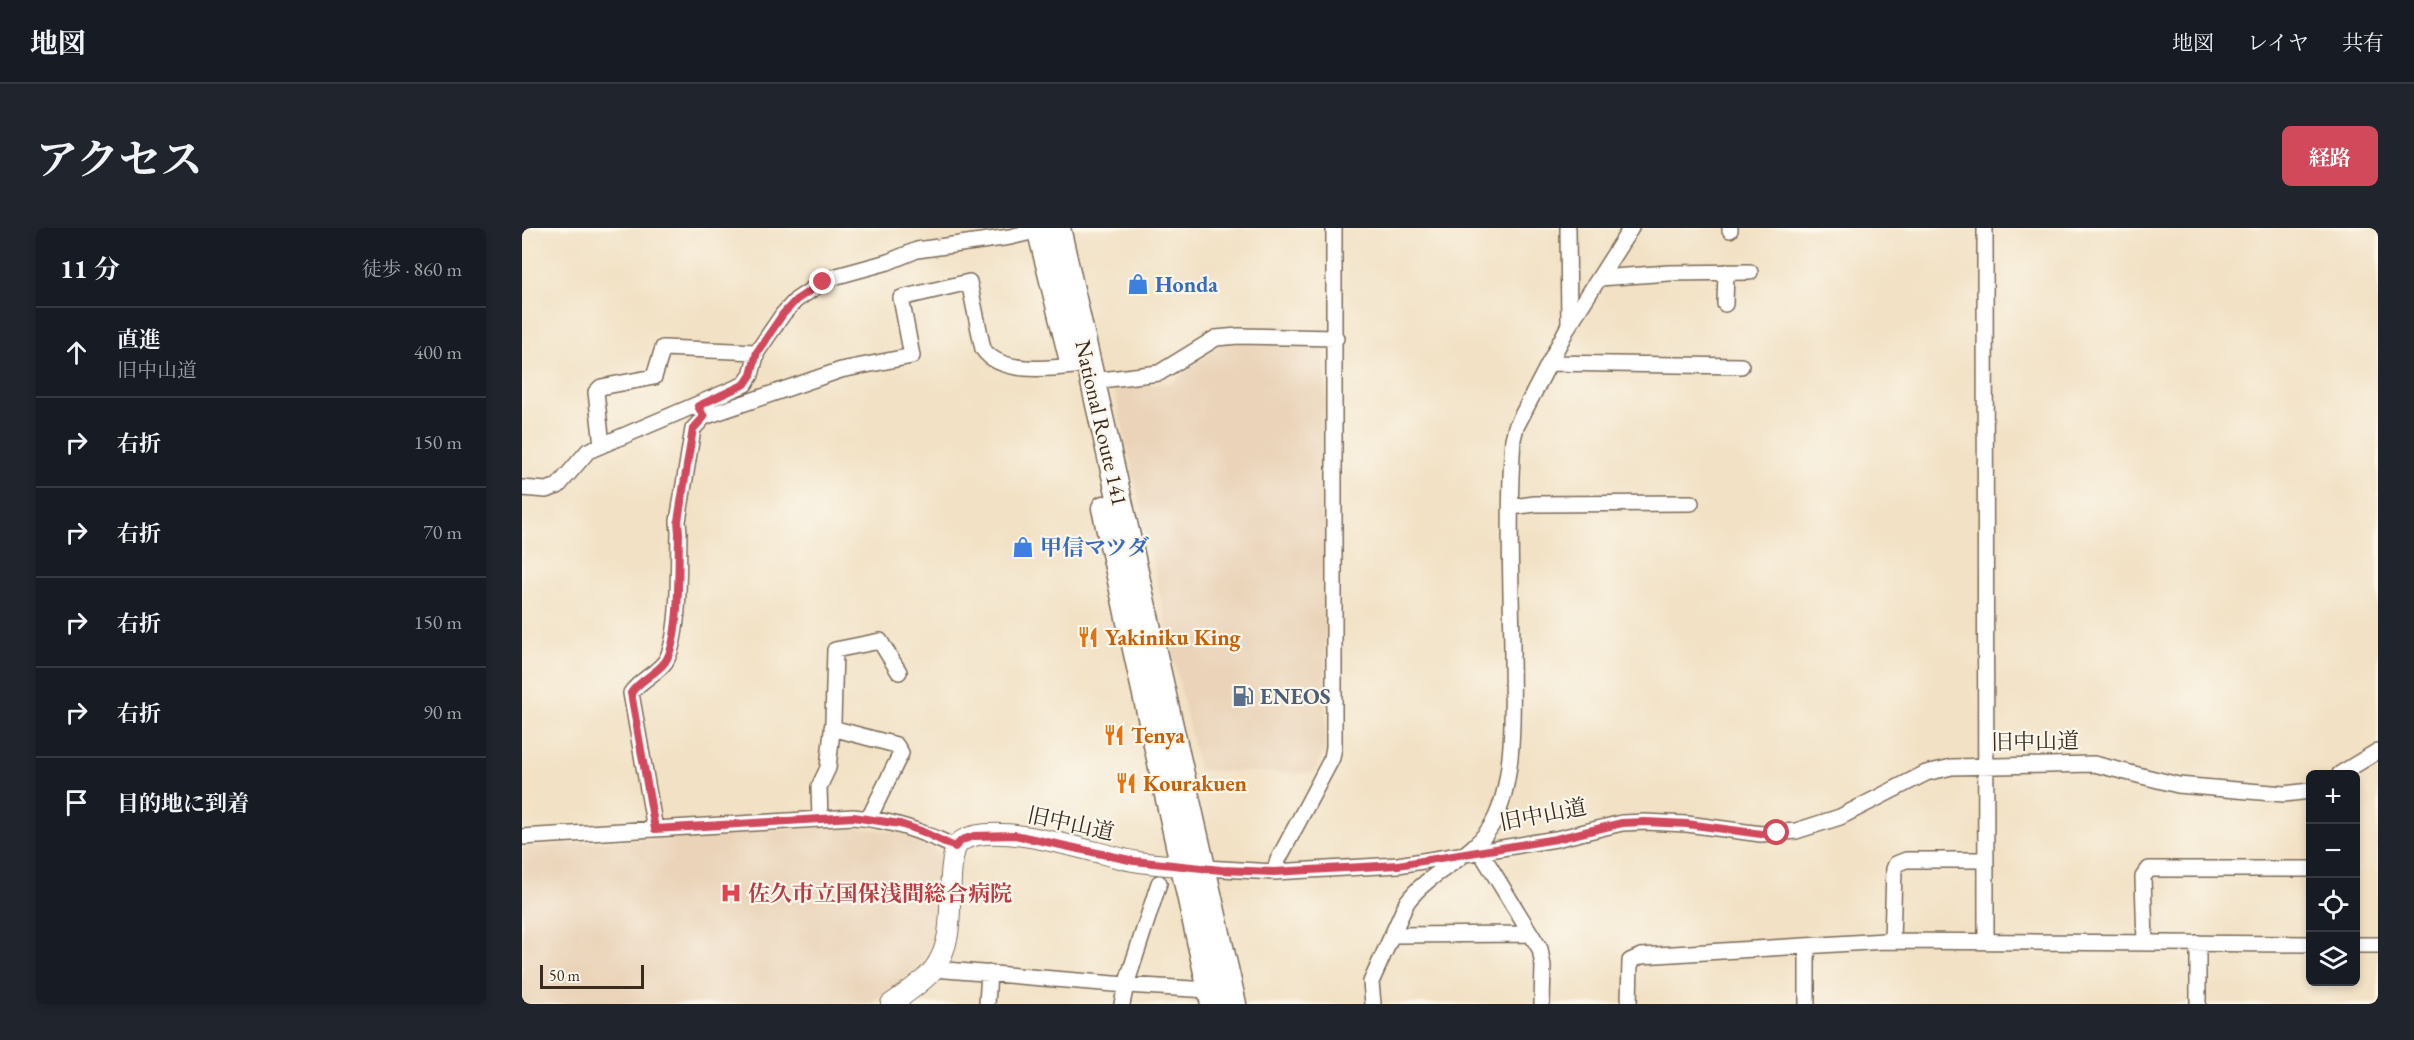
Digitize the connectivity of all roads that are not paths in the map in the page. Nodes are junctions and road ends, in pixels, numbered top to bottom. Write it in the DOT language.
graph roads {
  1 [pos="1046,228"];
  2 [pos="1334,228"];
  3 [pos="1568,228"];
  4 [pos="1631,228"];
  5 [pos="1985,228"];
  6 [pos="1726,272"];
  7 [pos="1750,272"];
  8 [pos="1599,278"];
  9 [pos="1725,304"];
  10 [pos="1569,325"];
  11 [pos="1336,338"];
  12 [pos="757,352"];
  13 [pos="1549,363"];
  14 [pos="1074,366"];
  15 [pos="1741,366"];
  16 [pos="1093,381"];
  17 [pos="701,411"];
  18 [pos="602,446"];
  19 [pos="522,488"];
  20 [pos="1691,503"];
  21 [pos="1512,507"];
  22 [pos="899,672"];
  23 [pos="832,728"];
  24 [pos="2378,751"];
  25 [pos="1986,765"];
  26 [pos="2347,770"];
  27 [pos="2306,791"];
  28 [pos="870,818"];
  29 [pos="820,819"];
  30 [pos="655,829"];
  31 [pos="522,837"];
  32 [pos="955,847"];
  33 [pos="1474,852"];
  34 [pos="1985,860"];
  35 [pos="1194,867"];
  36 [pos="2306,869"];
  37 [pos="1274,872"];
  38 [pos="1159,883"];
  39 [pos="1531,934"];
  40 [pos="1393,935"];
  41 [pos="1892,941"];
  42 [pos="1986,942"];
  43 [pos="2145,943"];
  44 [pos="2198,943"];
  45 [pos="2306,944"];
  46 [pos="2360,945"];
  47 [pos="2378,945"];
  48 [pos="1807,947"];
  49 [pos="934,969"];
  50 [pos="989,973"];
  51 [pos="1126,985"];
  52 [pos="914,996"];
  53 [pos="1211,997"];
  54 [pos="891,1004"];
  55 [pos="987,1004"];
  56 [pos="1122,1004"];
  57 [pos="1234,1004"];
  58 [pos="1373,1004"];
  59 [pos="1542,1004"];
  60 [pos="1629,1004"];
  61 [pos="1807,1004"];
  62 [pos="2198,1004"];
  1 -- 12 [label="street"];
  1 -- 14 [label="highway, National Route 141"];
  1 -- 16 [label="highway, National Route 141"];
  2 -- 11 [label="street"];
  3 -- 10 [label="street"];
  4 -- 8 [label="street"];
  5 -- 25 [label="street"];
  6 -- 7 [label="street"];
  6 -- 8 [label="street"];
  6 -- 9 [label="street"];
  8 -- 10 [label="street"];
  10 -- 13 [label="street"];
  11 -- 16 [label="street"];
  11 -- 37 [label="street"];
  12 -- 17 [label="street"];
  12 -- 18 [label="street"];
  13 -- 15 [label="street"];
  13 -- 21 [label="street"];
  14 -- 17 [label="street"];
  14 -- 35 [label="highway, National Route 141"];
  16 -- 35 [label="highway, National Route 141"];
  17 -- 18 [label="street"];
  17 -- 30 [label="street"];
  18 -- 19 [label="street"];
  20 -- 21 [label="street"];
  21 -- 33 [label="street"];
  22 -- 23 [label="street"];
  23 -- 28 [label="street"];
  23 -- 29 [label="street"];
  24 -- 26 [label="street"];
  25 -- 27 [label="street, 旧中山道"];
  25 -- 33 [label="street, 旧中山道"];
  25 -- 34 [label="street"];
  28 -- 29 [label="street"];
  28 -- 32 [label="street"];
  29 -- 30 [label="street"];
  30 -- 31 [label="street"];
  32 -- 35 [label="main road, 旧中山道"];
  32 -- 49 [label="main road"];
  33 -- 37 [label="street, 旧中山道"];
  33 -- 39 [label="street"];
  33 -- 40 [label="street"];
  34 -- 41 [label="street"];
  34 -- 42 [label="street"];
  35 -- 37 [label="street, 旧中山道"];
  35 -- 53 [label="highway, National Route 141"];
  35 -- 57 [label="highway, National Route 141"];
  36 -- 43 [label="street"];
  38 -- 51 [label="street"];
  39 -- 40 [label="street"];
  39 -- 59 [label="street"];
  40 -- 58 [label="street"];
  41 -- 42 [label="street"];
  41 -- 48 [label="street"];
  42 -- 43 [label="street"];
  43 -- 44 [label="street"];
  44 -- 45 [label="street"];
  44 -- 62 [label="street"];
  46 -- 47 [label="street"];
  48 -- 60 [label="street"];
  48 -- 61 [label="street"];
  49 -- 50 [label="street"];
  49 -- 52 [label="main road"];
  50 -- 51 [label="street"];
  50 -- 55 [label="street"];
  51 -- 53 [label="street"];
  51 -- 56 [label="street"];
  52 -- 54 [label="main road"];
}
